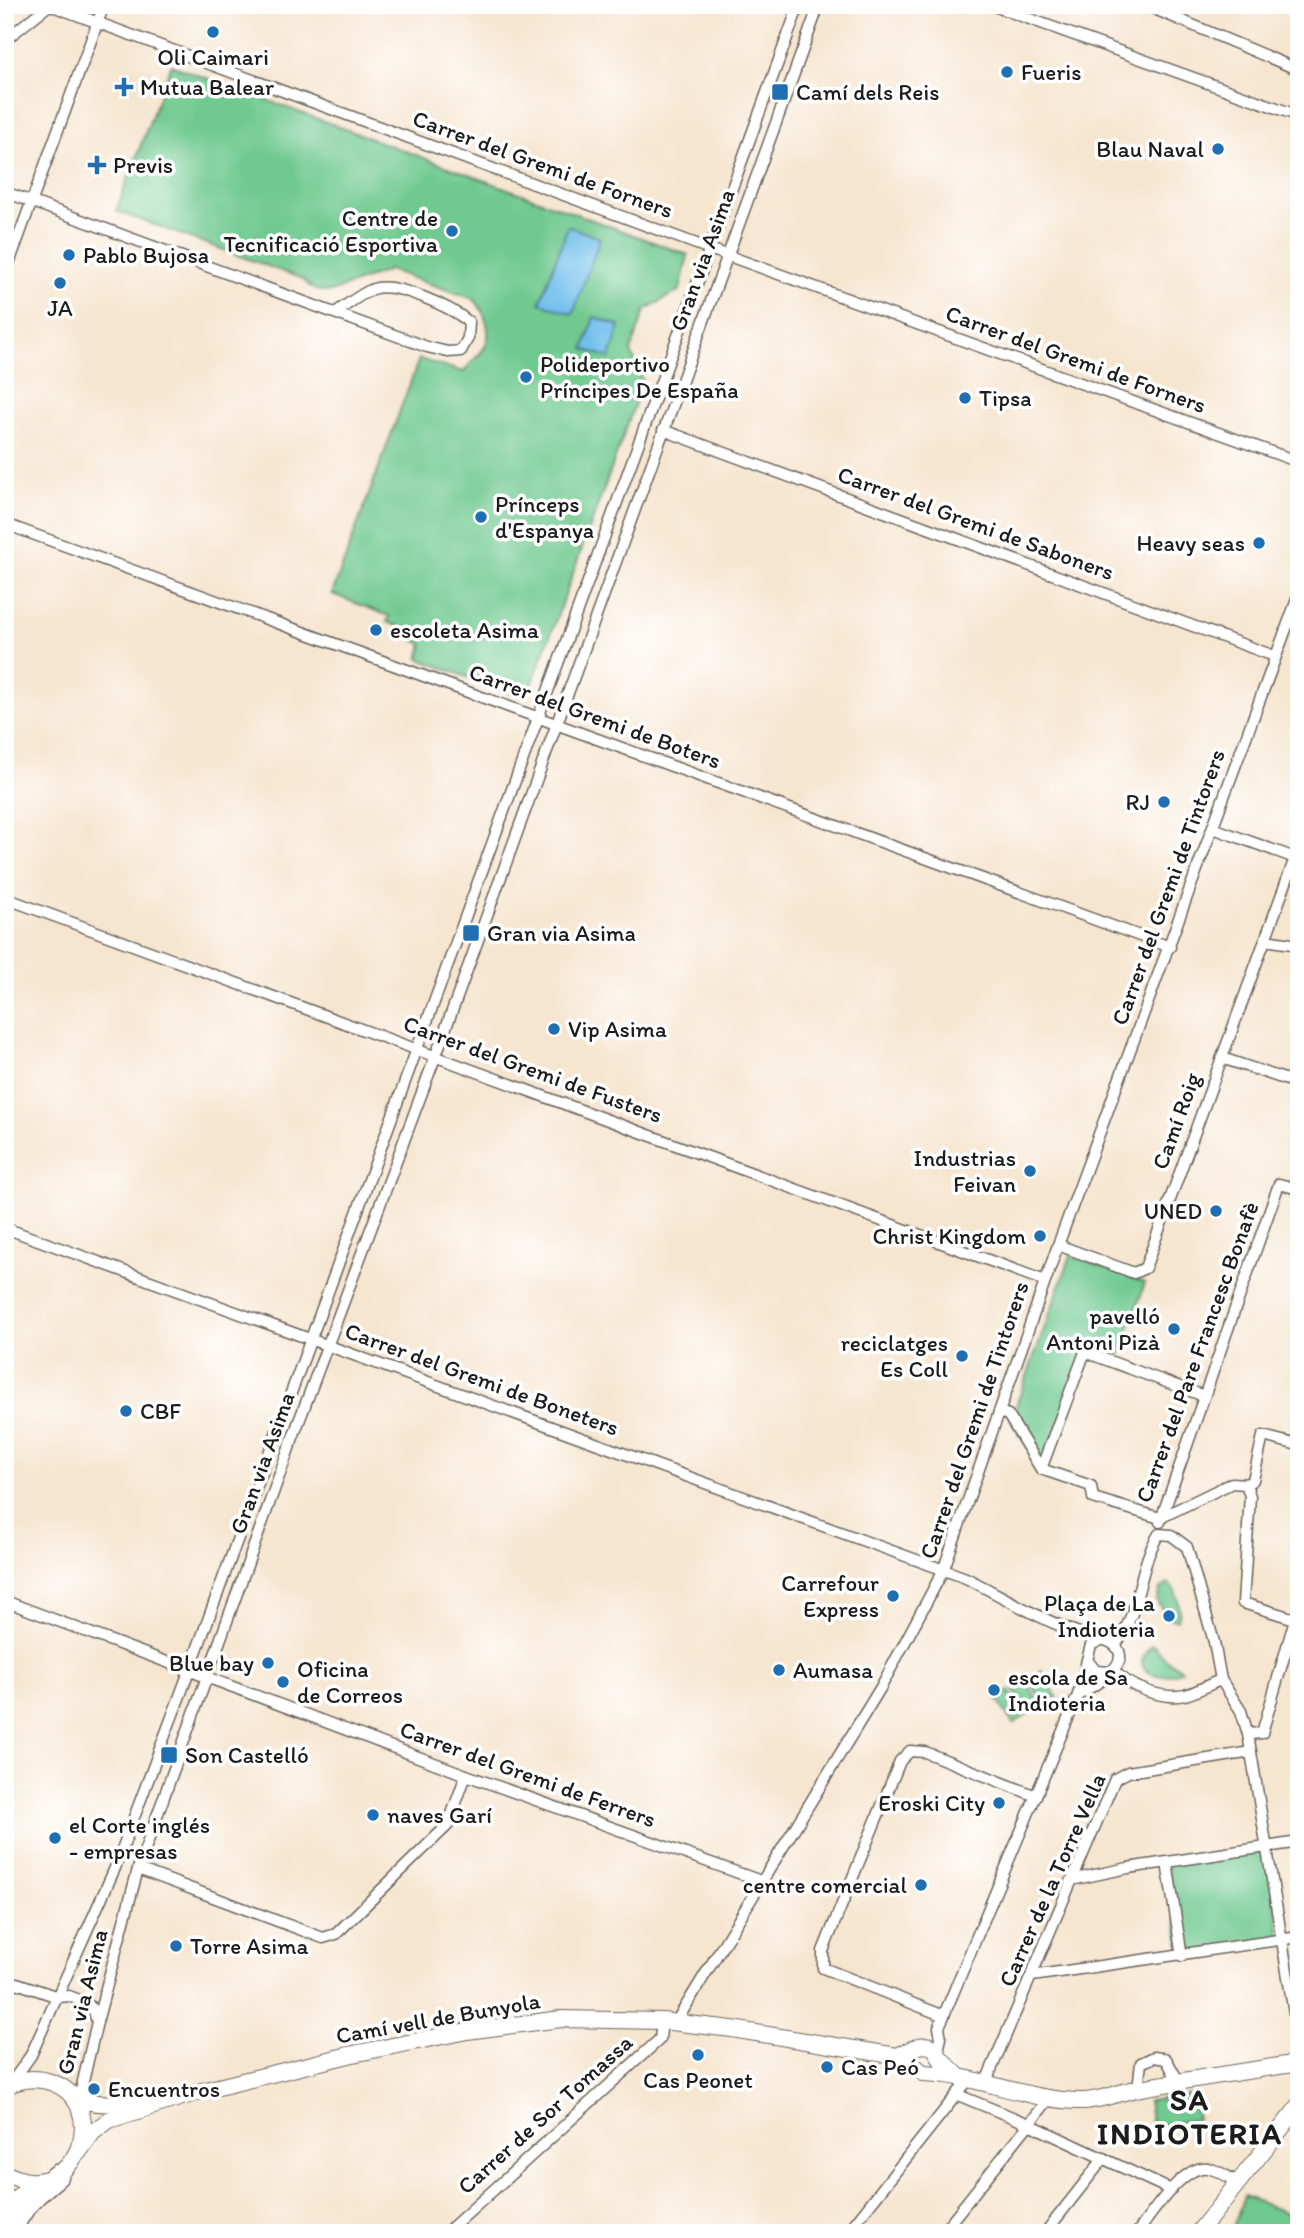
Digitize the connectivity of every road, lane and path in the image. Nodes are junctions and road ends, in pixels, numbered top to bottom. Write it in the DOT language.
graph roads {
  1 [pos="49,5"];
  2 [pos="104,5"];
  3 [pos="799,5"];
  4 [pos="819,5"];
  5 [pos="991,5"];
  6 [pos="1145,5"];
  7 [pos="97,24"];
  8 [pos="5,40"];
  9 [pos="1299,70"];
  10 [pos="1299,117"];
  11 [pos="5,192"];
  12 [pos="32,201"];
  13 [pos="710,248"];
  14 [pos="726,255"];
  15 [pos="5,274"];
  16 [pos="335,313"];
  17 [pos="663,430"];
  18 [pos="1299,462"];
  19 [pos="5,524"];
  20 [pos="1299,594"];
  21 [pos="1274,656"];
  22 [pos="538,718"];
  23 [pos="555,725"];
  24 [pos="1213,828"];
  25 [pos="5,898"];
  26 [pos="1265,940"];
  27 [pos="1299,945"];
  28 [pos="1170,947"];
  29 [pos="415,1048"];
  30 [pos="436,1055"];
  31 [pos="1222,1058"];
  32 [pos="1299,1084"];
  33 [pos="1299,1189"];
  34 [pos="5,1228"];
  35 [pos="1058,1245"];
  36 [pos="1045,1280"];
  37 [pos="310,1338"];
  38 [pos="327,1344"];
  39 [pos="1204,1396"];
  40 [pos="999,1412"];
  41 [pos="1298,1445"];
  42 [pos="1041,1469"];
  43 [pos="1246,1484"];
  44 [pos="1160,1518"];
  45 [pos="1159,1534"];
  46 [pos="943,1571"];
  47 [pos="5,1601"];
  48 [pos="1077,1632"];
  49 [pos="1101,1640"];
  50 [pos="1115,1645"];
  51 [pos="1087,1658"];
  52 [pos="190,1669"];
  53 [pos="1112,1671"];
  54 [pos="206,1675"];
  55 [pos="1221,1679"];
  56 [pos="1078,1695"];
  57 [pos="1248,1734"];
  58 [pos="1251,1752"];
  59 [pos="466,1775"];
  60 [pos="1036,1796"];
  61 [pos="1299,1842"];
  62 [pos="1266,1847"];
  63 [pos="1167,1863"];
  64 [pos="138,1869"];
  65 [pos="1071,1880"];
  66 [pos="761,1881"];
  67 [pos="1299,1937"];
  68 [pos="1281,1940"];
  69 [pos="1182,1955"];
  70 [pos="1032,1976"];
  71 [pos="5,1979"];
  72 [pos="58,1997"];
  73 [pos="97,2022"];
  74 [pos="669,2022"];
  75 [pos="941,2022"];
  76 [pos="1299,2044"];
  77 [pos="915,2052"];
  78 [pos="937,2060"];
  79 [pos="1299,2063"];
  80 [pos="963,2077"];
  81 [pos="1180,2082"];
  82 [pos="985,2084"];
  83 [pos="7,2086"];
  84 [pos="1138,2088"];
  85 [pos="198,2092"];
  86 [pos="958,2095"];
  87 [pos="1049,2099"];
  88 [pos="76,2102"];
  89 [pos="1299,2106"];
  90 [pos="1029,2124"];
  91 [pos="78,2152"];
  92 [pos="1104,2158"];
  93 [pos="5,2173"];
  94 [pos="51,2177"];
  95 [pos="1238,2182"];
  96 [pos="1171,2190"];
  97 [pos="5,2220"];
  98 [pos="10,2233"];
  99 [pos="446,2233"];
  100 [pos="847,2233"];
  101 [pos="942,2233"];
  102 [pos="1045,2233"];
  103 [pos="1137,2233"];
  104 [pos="1198,2233"];
  1 -- 7 [label="street, Carrer del Gremi de Forners"];
  1 -- 8 [label="street"];
  2 -- 7 [label="street"];
  3 -- 13 [label="street, Gran via Asima"];
  4 -- 14 [label="street, Gran via Asima"];
  5 -- 10 [label="street"];
  6 -- 9 [label="street"];
  7 -- 12 [label="street"];
  7 -- 13 [label="street, Carrer del Gremi de Forners"];
  11 -- 12 [label="street"];
  12 -- 15 [label="street"];
  12 -- 16 [label="street"];
  13 -- 14 [label="street, Carrer del Gremi de Forners"];
  13 -- 22 [label="street, Gran via Asima"];
  14 -- 17 [label="street, Gran via Asima"];
  14 -- 18 [label="street, Carrer del Gremi de Forners"];
  16 -- 16 [label="street"];
  17 -- 21 [label="street, Carrer del Gremi de Saboners"];
  17 -- 23 [label="street, Gran via Asima"];
  19 -- 22 [label="street, Carrer del Gremi de Boters"];
  20 -- 21 [label="street, Carrer del Gremi de Tintorers"];
  21 -- 24 [label="street, Carrer del Gremi de Tintorers"];
  22 -- 23 [label="street, Carrer del Gremi de Boters"];
  22 -- 29 [label="street, Gran via Asima"];
  23 -- 28 [label="street, Carrer del Gremi de Boters"];
  23 -- 30 [label="street, Gran via Asima"];
  24 -- 26 [label="street, Camí Roig"];
  24 -- 28 [label="street, Carrer del Gremi de Tintorers"];
  25 -- 29 [label="street, Carrer del Gremi de Fusters"];
  26 -- 27 [label="street"];
  26 -- 31 [label="street, Camí Roig"];
  28 -- 35 [label="street, Carrer del Gremi de Tintorers"];
  29 -- 30 [label="street, Carrer del Gremi de Fusters"];
  29 -- 37 [label="street, Gran via Asima"];
  30 -- 36 [label="street, Carrer del Gremi de Fusters"];
  30 -- 38 [label="street, Gran via Asima"];
  31 -- 32 [label="street, Camí Roig"];
  31 -- 35 [label="street, Camí Roig"];
  33 -- 39 [label="street, Carrer del Pare Francesc Bonafè"];
  34 -- 37 [label="street, Carrer del Gremi de Boneters"];
  35 -- 36 [label="street, Carrer del Gremi de Tintorers"];
  36 -- 40 [label="street, Carrer del Gremi de Tintorers"];
  37 -- 38 [label="street, Carrer del Gremi de Boneters"];
  37 -- 52 [label="street, Gran via Asima"];
  38 -- 46 [label="street, Carrer del Gremi de Boneters"];
  38 -- 54 [label="street, Gran via Asima"];
  39 -- 42 [label="street"];
  39 -- 44 [label="street, Carrer del Pare Francesc Bonafè"];
  40 -- 42 [label="street"];
  40 -- 46 [label="street, Carrer del Gremi de Tintorers"];
  41 -- 43 [label="street"];
  42 -- 44 [label="street"];
  43 -- 44 [label="street"];
  43 -- 57 [label="street"];
  44 -- 45 [label="street, Carrer del Pare Francesc Bonafè"];
  45 -- 50 [label="street"];
  45 -- 55 [label="street"];
  46 -- 48 [label="street, Carrer del Gremi de Boneters"];
  46 -- 66 [label="street, Carrer del Gremi de Tintorers"];
  47 -- 52 [label="street, Carrer del Gremi de Ferrers"];
  48 -- 49 [label="street"];
  48 -- 51 [label="street"];
  49 -- 50 [label="street"];
  49 -- 51 [label="street"];
  50 -- 53 [label="street"];
  51 -- 53 [label="street"];
  51 -- 56 [label="street"];
  52 -- 54 [label="street, Carrer del Gremi de Ferrers"];
  52 -- 72 [label="street, Gran via Asima"];
  53 -- 55 [label="street"];
  53 -- 56 [label="street"];
  54 -- 59 [label="street, Carrer del Gremi de Ferrers"];
  54 -- 64 [label="street, Gran via Asima"];
  55 -- 57 [label="street"];
  56 -- 60 [label="street"];
  57 -- 58 [label="street"];
  58 -- 62 [label="street"];
  58 -- 65 [label="street, Carrer de la Torre Vella"];
  59 -- 64 [label="street"];
  59 -- 66 [label="street, Carrer del Gremi de Ferrers"];
  60 -- 75 [label="street"];
  60 -- 75 [label="street"];
  61 -- 62 [label="street"];
  62 -- 63 [label="street"];
  62 -- 68 [label="street"];
  63 -- 65 [label="street"];
  63 -- 69 [label="street"];
  64 -- 73 [label="street, Gran via Asima"];
  65 -- 70 [label="street, Carrer de la Torre Vella"];
  66 -- 74 [label="street, Carrer del Gremi de Tintorers"];
  67 -- 68 [label="street"];
  68 -- 69 [label="street"];
  68 -- 76 [label="street"];
  69 -- 70 [label="street"];
  70 -- 82 [label="street, Carrer de la Torre Vella"];
  71 -- 72 [label="street"];
  72 -- 73 [label="street"];
  72 -- 83 [label="street, Gran via Asima"];
  73 -- 88 [label="street, Gran via Asima"];
  74 -- 77 [label="main road, Camí vell de Bunyola"];
  74 -- 85 [label="main road, Camí vell de Bunyola"];
  74 -- 99 [label="street, Carrer de Sor Tomassa"];
  75 -- 77 [label="street"];
  75 -- 78 [label="street"];
  77 -- 78 [label="main road"];
  77 -- 78 [label="main road"];
  78 -- 80 [label="main road"];
  79 -- 81 [label="main road"];
  80 -- 82 [label="main road"];
  80 -- 86 [label="street"];
  81 -- 84 [label="main road"];
  81 -- 84 [label="street"];
  82 -- 87 [label="main road"];
  83 -- 88 [label="main road"];
  84 -- 87 [label="main road"];
  85 -- 88 [label="main road"];
  85 -- 91 [label="main road"];
  86 -- 90 [label="street"];
  86 -- 100 [label="street"];
  87 -- 90 [label="street"];
  88 -- 91 [label="main road"];
  89 -- 95 [label="main road"];
  90 -- 92 [label="street"];
  90 -- 101 [label="street"];
  91 -- 94 [label="main road"];
  92 -- 96 [label="street"];
  92 -- 102 [label="street"];
  93 -- 94 [label="main road"];
  94 -- 97 [label="main road"];
  94 -- 98 [label="highway"];
  95 -- 96 [label="street"];
  95 -- 104 [label="main road"];
  96 -- 103 [label="street"];
}
